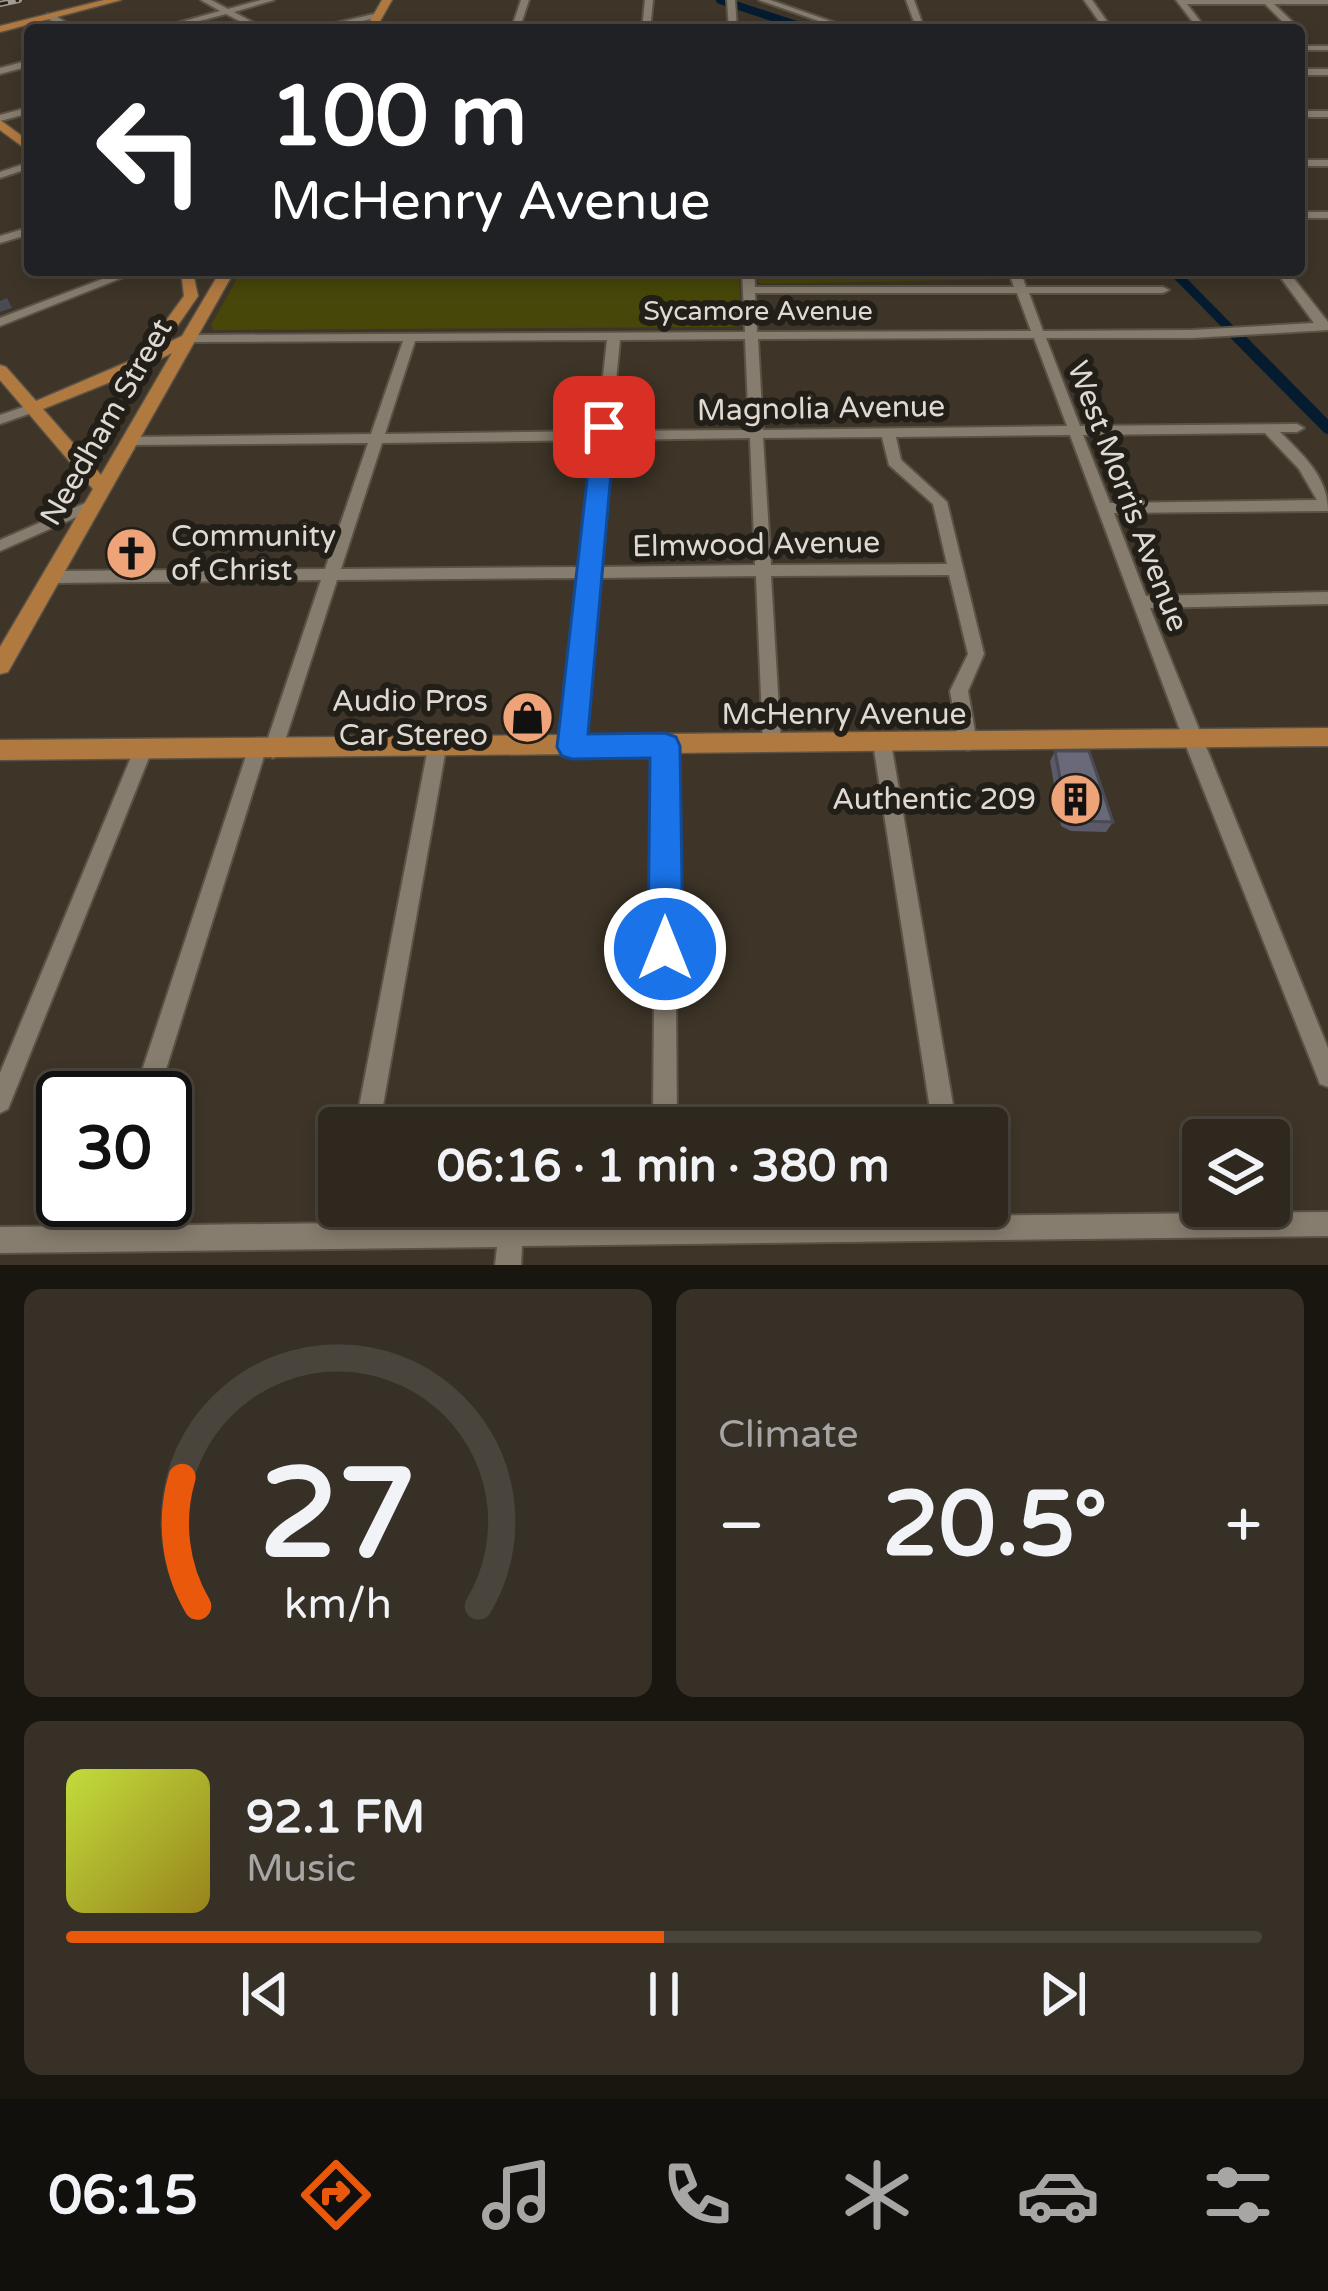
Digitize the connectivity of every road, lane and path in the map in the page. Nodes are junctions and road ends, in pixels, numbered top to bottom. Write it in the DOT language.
graph roads {
  1 [pos="116,0"];
  2 [pos="205,0"];
  3 [pos="270,0"];
  4 [pos="387,0"];
  5 [pos="763,0"];
  6 [pos="1180,1"];
  7 [pos="1266,1"];
  8 [pos="1328,2"];
  9 [pos="227,11"];
  10 [pos="378,15"];
  11 [pos="50,16"];
  12 [pos="63,24"];
  13 [pos="178,24"];
  14 [pos="252,24"];
  15 [pos="337,24"];
  16 [pos="373,24"];
  17 [pos="834,24"];
  18 [pos="1291,24"];
  19 [pos="0,29"];
  20 [pos="1305,38"];
  21 [pos="1305,48"];
  22 [pos="1315,48"];
  23 [pos="1328,48"];
  24 [pos="0,121"];
  25 [pos="24,143"];
  26 [pos="120,276"];
  27 [pos="186,276"];
  28 [pos="190,276"];
  29 [pos="224,276"];
  30 [pos="748,276"];
  31 [pos="1016,276"];
  32 [pos="1104,276"];
  33 [pos="1286,276"];
  34 [pos="1021,289"];
  35 [pos="749,290"];
  36 [pos="1111,290"];
  37 [pos="1163,290"];
  38 [pos="209,301"];
  39 [pos="0,322"];
  40 [pos="1325,326"];
  41 [pos="1037,333"];
  42 [pos="750,334"];
  43 [pos="614,336"];
  44 [pos="410,337"];
  45 [pos="189,338"];
  46 [pos="0,370"];
  47 [pos="122,372"];
  48 [pos="162,386"];
  49 [pos="32,408"];
  50 [pos="0,420"];
  51 [pos="1268,428"];
  52 [pos="1298,428"];
  53 [pos="1072,429"];
  54 [pos="888,434"];
  55 [pos="754,435"];
  56 [pos="603,438"];
  57 [pos="378,440"];
  58 [pos="130,441"];
  59 [pos="97,497"];
  60 [pos="1328,506"];
  61 [pos="1104,508"];
  62 [pos="0,546"];
  63 [pos="956,569"];
  64 [pos="763,570"];
  65 [pos="589,573"];
  66 [pos="330,574"];
  67 [pos="52,578"];
  68 [pos="1328,598"];
  69 [pos="1140,602"];
  70 [pos="0,666"];
  71 [pos="1328,737"];
  72 [pos="1193,741"];
  73 [pos="882,743"];
  74 [pos="968,743"];
  75 [pos="772,744"];
  76 [pos="665,746"];
  77 [pos="572,747"];
  78 [pos="437,748"];
  79 [pos="0,750"];
  80 [pos="143,750"];
  81 [pos="265,750"];
  82 [pos="1325,1061"];
  83 [pos="154,1071"];
  84 [pos="0,1101"];
  85 [pos="372,1107"];
  86 [pos="665,1107"];
  87 [pos="942,1107"];
  88 [pos="1008,1218"];
  89 [pos="1328,1224"];
  90 [pos="104,1227"];
  91 [pos="350,1227"];
  92 [pos="583,1227"];
  93 [pos="512,1234"];
  94 [pos="348,1236"];
  95 [pos="100,1239"];
  96 [pos="0,1240"];
  97 [pos="508,1265"];
  1 -- 11 [label="main road"];
  2 -- 9 [label="street"];
  3 -- 9 [label="street"];
  4 -- 10 [label="main road"];
  5 -- 17 [label="street"];
  6 -- 7 [label="street"];
  7 -- 8 [label="street"];
  7 -- 18 [label="street"];
  9 -- 13 [label="street"];
  9 -- 14 [label="street"];
  10 -- 15 [label="street"];
  10 -- 16 [label="main road"];
  11 -- 12 [label="street"];
  11 -- 19 [label="main road"];
  20 -- 22 [label="street"];
  21 -- 22 [label="street"];
  22 -- 23 [label="street"];
  24 -- 25 [label="main road"];
  26 -- 39 [label="street"];
  27 -- 47 [label="main road"];
  28 -- 38 [label="main road"];
  29 -- 38 [label="main road, Needham Street"];
  30 -- 35 [label="street"];
  31 -- 34 [label="street, West Morris Avenue"];
  32 -- 36 [label="street"];
  33 -- 40 [label="street"];
  34 -- 35 [label="street"];
  34 -- 36 [label="street"];
  34 -- 41 [label="street, West Morris Avenue"];
  35 -- 42 [label="street"];
  36 -- 37 [label="street"];
  38 -- 45 [label="main road, Needham Street"];
  40 -- 41 [label="street, Sycamore Avenue"];
  41 -- 42 [label="street, Sycamore Avenue"];
  41 -- 53 [label="street, West Morris Avenue"];
  42 -- 43 [label="street, Sycamore Avenue"];
  42 -- 55 [label="street"];
  43 -- 44 [label="street, Sycamore Avenue"];
  43 -- 56 [label="street"];
  44 -- 45 [label="street, Sycamore Avenue"];
  44 -- 57 [label="street"];
  45 -- 47 [label="main road"];
  45 -- 48 [label="main road, Needham Street"];
  46 -- 49 [label="main road"];
  47 -- 48 [label="main road"];
  47 -- 49 [label="main road"];
  48 -- 58 [label="main road, Needham Street"];
  49 -- 50 [label="street"];
  49 -- 59 [label="main road"];
  51 -- 52 [label="street, Magnolia Avenue"];
  51 -- 53 [label="street, Magnolia Avenue"];
  51 -- 60 [label="street"];
  53 -- 54 [label="street, Magnolia Avenue"];
  53 -- 61 [label="street, West Morris Avenue"];
  54 -- 55 [label="street, Magnolia Avenue"];
  54 -- 63 [label="street"];
  55 -- 56 [label="street, Magnolia Avenue"];
  55 -- 64 [label="street"];
  56 -- 57 [label="street, Magnolia Avenue"];
  56 -- 65 [label="street"];
  57 -- 58 [label="street, Magnolia Avenue"];
  57 -- 66 [label="street"];
  58 -- 59 [label="main road, Needham Street"];
  59 -- 62 [label="street"];
  59 -- 67 [label="main road, Needham Street"];
  60 -- 61 [label="street"];
  61 -- 69 [label="street, West Morris Avenue"];
  63 -- 64 [label="street, Elmwood Avenue"];
  63 -- 74 [label="street"];
  64 -- 65 [label="street, Elmwood Avenue"];
  64 -- 75 [label="street"];
  65 -- 66 [label="street, Elmwood Avenue"];
  65 -- 77 [label="street"];
  66 -- 67 [label="street, Elmwood Avenue"];
  66 -- 81 [label="street"];
  67 -- 70 [label="main road, Needham Street"];
  68 -- 69 [label="street"];
  69 -- 72 [label="street, West Morris Avenue"];
  71 -- 72 [label="main road, McHenry Avenue"];
  72 -- 74 [label="main road, McHenry Avenue"];
  72 -- 82 [label="street, West Morris Avenue"];
  73 -- 74 [label="main road, McHenry Avenue"];
  73 -- 75 [label="main road, McHenry Avenue"];
  73 -- 87 [label="street"];
  75 -- 76 [label="main road, McHenry Avenue"];
  76 -- 77 [label="main road, McHenry Avenue"];
  76 -- 86 [label="street"];
  77 -- 78 [label="main road, McHenry Avenue"];
  78 -- 81 [label="main road, McHenry Avenue"];
  78 -- 85 [label="street"];
  79 -- 80 [label="main road, McHenry Avenue"];
  80 -- 81 [label="main road, McHenry Avenue"];
  80 -- 84 [label="street"];
  81 -- 83 [label="street"];
  88 -- 89 [label="street"];
  90 -- 95 [label="street"];
  91 -- 94 [label="street"];
  92 -- 93 [label="street"];
  93 -- 94 [label="street"];
  93 -- 97 [label="street"];
  94 -- 95 [label="street"];
  95 -- 96 [label="street"];
}
